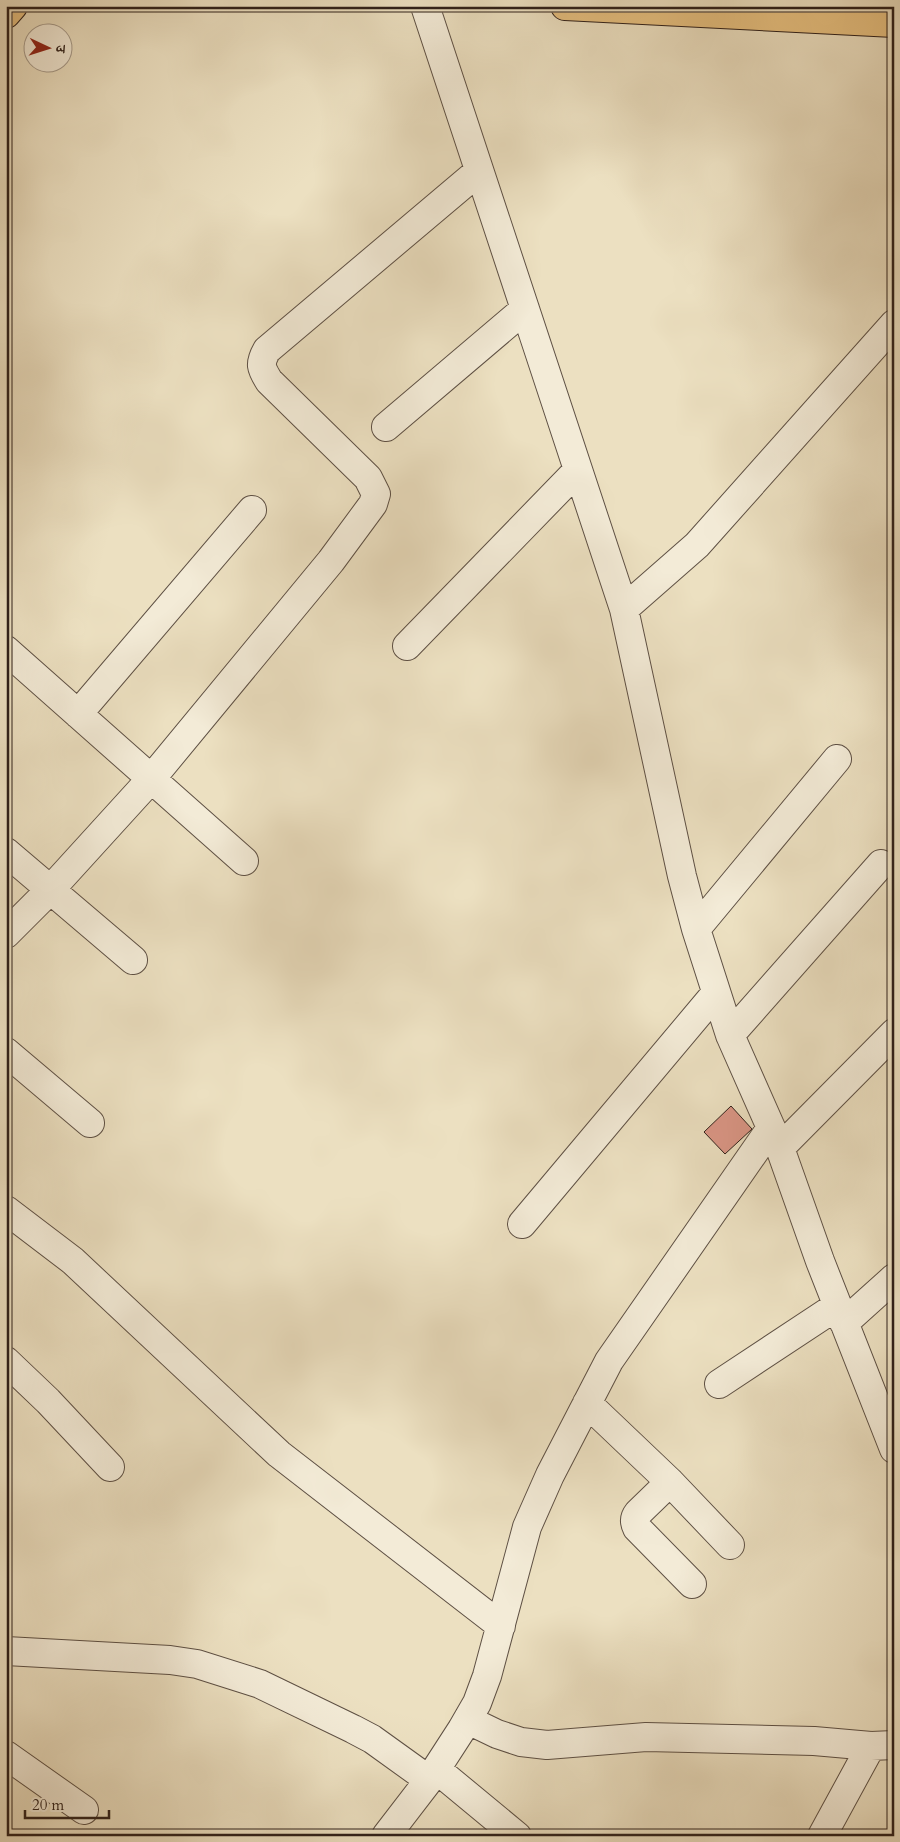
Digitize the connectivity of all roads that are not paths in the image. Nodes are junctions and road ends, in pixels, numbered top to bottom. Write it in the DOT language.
graph roads {
  1 [pos="13,6"];
  2 [pos="425,6"];
  3 [pos="565,6"];
  4 [pos="6,14"];
  5 [pos="894,23"];
  6 [pos="479,171"];
  7 [pos="525,309"];
  8 [pos="894,324"];
  9 [pos="386,427"];
  10 [pos="578,470"];
  11 [pos="252,510"];
  12 [pos="624,609"];
  13 [pos="407,646"];
  14 [pos="6,650"];
  15 [pos="78,714"];
  16 [pos="837,759"];
  17 [pos="152,779"];
  18 [pos="6,852"];
  19 [pos="244,861"];
  20 [pos="880,864"];
  21 [pos="50,890"];
  22 [pos="696,930"];
  23 [pos="6,934"];
  24 [pos="133,960"];
  25 [pos="716,993"];
  26 [pos="894,1033"];
  27 [pos="730,1035"];
  28 [pos="6,1052"];
  29 [pos="90,1123"];
  30 [pos="776,1138"];
  31 [pos="6,1210"];
  32 [pos="522,1224"];
  33 [pos="894,1278"];
  34 [pos="841,1315"];
  35 [pos="6,1361"];
  36 [pos="719,1384"];
  37 [pos="587,1403"];
  38 [pos="894,1449"];
  39 [pos="110,1467"];
  40 [pos="670,1482"];
  41 [pos="730,1546"];
  42 [pos="692,1584"];
  43 [pos="501,1626"];
  44 [pos="6,1651"];
  45 [pos="6,1656"];
  46 [pos="6,1670"];
  47 [pos="468,1720"];
  48 [pos="882,1746"];
  49 [pos="6,1755"];
  50 [pos="433,1775"];
  51 [pos="84,1810"];
  52 [pos="395,1832"];
  53 [pos="517,1836"];
  54 [pos="822,1836"];
  1 -- 4 [label="main road"];
  2 -- 6 [label="street"];
  3 -- 5 [label="main road"];
  6 -- 7 [label="street"];
  6 -- 17 [label="street"];
  7 -- 9 [label="street"];
  7 -- 10 [label="street"];
  8 -- 12 [label="street"];
  10 -- 12 [label="street"];
  10 -- 13 [label="street"];
  11 -- 15 [label="street"];
  12 -- 22 [label="street"];
  14 -- 15 [label="street"];
  15 -- 17 [label="street"];
  16 -- 22 [label="street"];
  17 -- 19 [label="street"];
  17 -- 21 [label="street"];
  18 -- 21 [label="street"];
  20 -- 27 [label="street"];
  21 -- 23 [label="street"];
  21 -- 24 [label="street"];
  22 -- 25 [label="street"];
  25 -- 27 [label="street"];
  25 -- 32 [label="street"];
  26 -- 30 [label="street"];
  27 -- 30 [label="street"];
  28 -- 29 [label="street"];
  30 -- 34 [label="street"];
  30 -- 37 [label="street"];
  31 -- 43 [label="street"];
  33 -- 34 [label="street"];
  34 -- 36 [label="street"];
  34 -- 38 [label="street"];
  35 -- 39 [label="street"];
  37 -- 40 [label="street"];
  37 -- 43 [label="street"];
  40 -- 41 [label="street"];
  40 -- 42 [label="street"];
  43 -- 47 [label="street"];
  44 -- 50 [label="street"];
  45 -- 46 [label="street"];
  47 -- 48 [label="street"];
  47 -- 50 [label="street"];
  48 -- 54 [label="street"];
  49 -- 51 [label="street"];
  50 -- 52 [label="street"];
  50 -- 53 [label="street"];
}
